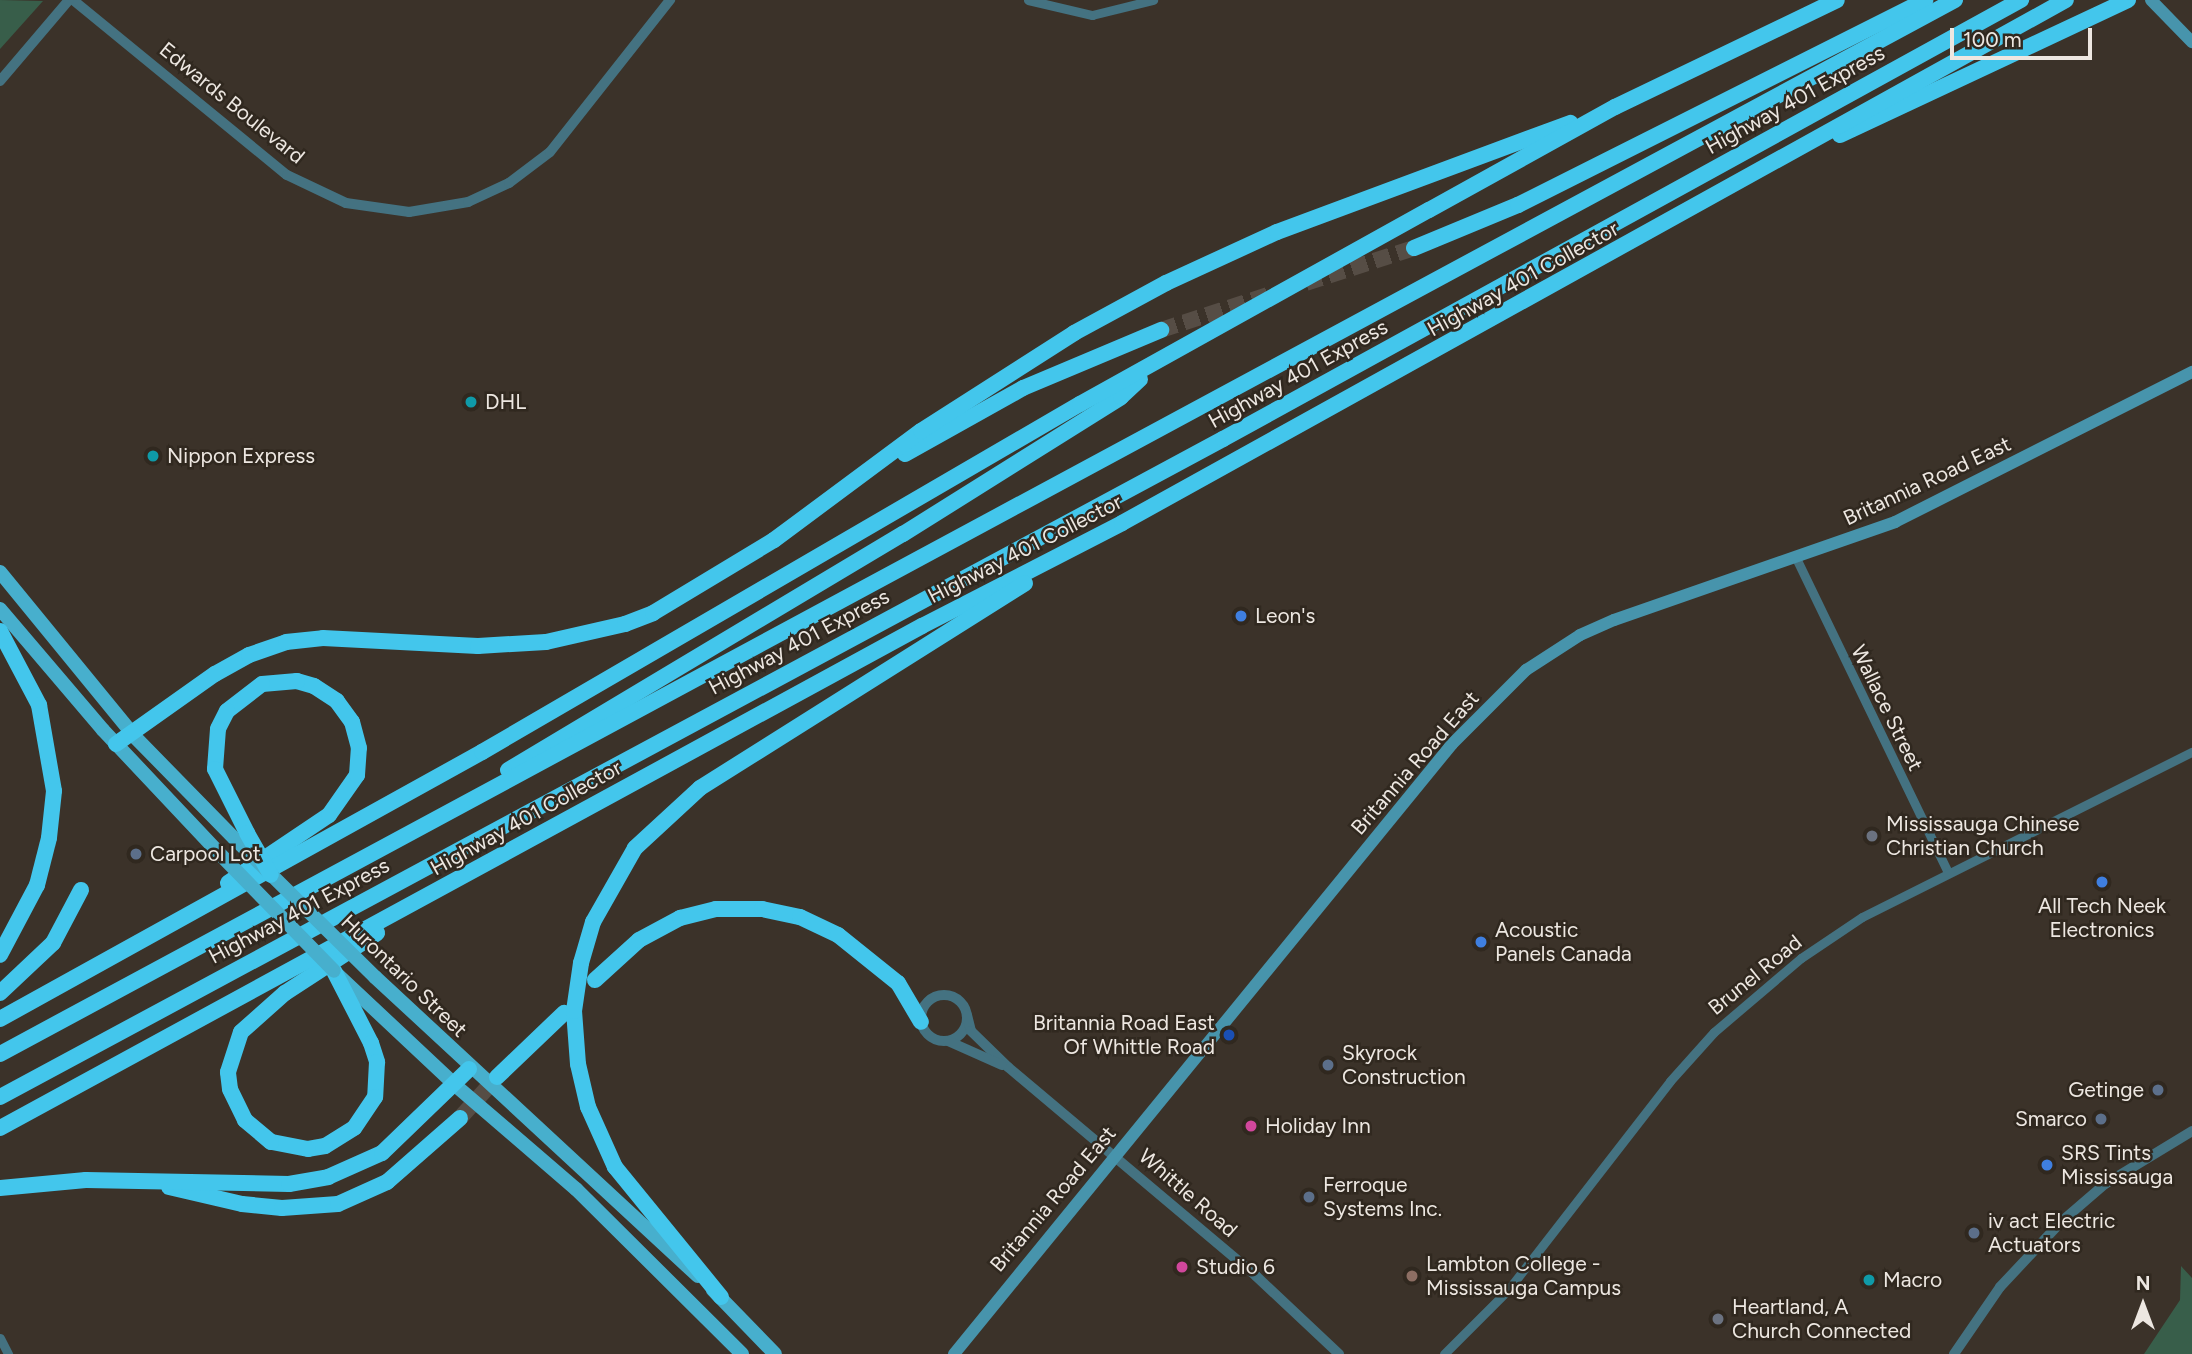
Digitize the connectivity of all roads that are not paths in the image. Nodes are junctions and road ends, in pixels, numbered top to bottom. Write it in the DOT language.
graph roads {
  1 [pos="71,0"];
  2 [pos="670,0"];
  3 [pos="1028,0"];
  4 [pos="1153,0"];
  5 [pos="1838,0"];
  6 [pos="1925,0"];
  7 [pos="1955,0"];
  8 [pos="2021,0"];
  9 [pos="2066,0"];
  10 [pos="2128,0"];
  11 [pos="2151,0"];
  12 [pos="2192,42"];
  13 [pos="0,81"];
  14 [pos="1615,107"];
  15 [pos="1734,187"];
  16 [pos="1414,248"];
  17 [pos="1161,330"];
  18 [pos="1157,363"];
  19 [pos="2192,372"];
  20 [pos="845,489"];
  21 [pos="1122,523"];
  22 [pos="1796,558"];
  23 [pos="0,572"];
  24 [pos="0,609"];
  25 [pos="0,631"];
  26 [pos="134,736"];
  27 [pos="116,744"];
  28 [pos="2192,751"];
  29 [pos="241,836"];
  30 [pos="360,860"];
  31 [pos="1948,872"];
  32 [pos="271,875"];
  33 [pos="82,890"];
  34 [pos="395,913"];
  35 [pos="150,938"];
  36 [pos="0,955"];
  37 [pos="334,971"];
  38 [pos="595,980"];
  39 [pos="349,991"];
  40 [pos="0,993"];
  41 [pos="564,1013"];
  42 [pos="967,1015"];
  43 [pos="0,1020"];
  44 [pos="921,1021"];
  45 [pos="948,1041"];
  46 [pos="0,1054"];
  47 [pos="1008,1067"];
  48 [pos="469,1069"];
  49 [pos="497,1077"];
  50 [pos="455,1085"];
  51 [pos="0,1097"];
  52 [pos="460,1118"];
  53 [pos="0,1128"];
  54 [pos="2192,1131"];
  55 [pos="1114,1155"];
  56 [pos="150,1180"];
  57 [pos="0,1188"];
  58 [pos="721,1297"];
  59 [pos="0,1338"];
  60 [pos="8,1354"];
  61 [pos="742,1354"];
  62 [pos="775,1354"];
  63 [pos="954,1354"];
  64 [pos="1339,1354"];
  65 [pos="1444,1354"];
  66 [pos="1954,1354"];
  1 -- 2 [label="street, Edwards Boulevard"];
  1 -- 13 [label="street"];
  3 -- 4 [label="street"];
  5 -- 14 [label="highway"];
  6 -- 16 [label="highway"];
  7 -- 30 [label="highway, Highway 401 Express"];
  8 -- 51 [label="highway, Highway 401 Express"];
  9 -- 15 [label="highway, Highway 401 Collector"];
  10 -- 15 [label="highway"];
  11 -- 12 [label="main road"];
  14 -- 18 [label="highway"];
  14 -- 20 [label="highway"];
  15 -- 21 [label="highway, Highway 401 Collector"];
  17 -- 20 [label="highway"];
  18 -- 30 [label="highway"];
  18 -- 35 [label="highway"];
  19 -- 22 [label="main road, Britannia Road East"];
  20 -- 26 [label="highway"];
  21 -- 34 [label="highway, Highway 401 Collector"];
  21 -- 58 [label="highway"];
  22 -- 31 [label="street, Wallace Street"];
  22 -- 55 [label="main road, Britannia Road East"];
  23 -- 26 [label="main road"];
  24 -- 27 [label="main road, Hurontario Street"];
  25 -- 36 [label="highway"];
  26 -- 27 [label="highway"];
  26 -- 29 [label="main road"];
  27 -- 37 [label="main road, Hurontario Street, bridge"];
  28 -- 31 [label="street, Brunel Road"];
  29 -- 32 [label="highway, bridge"];
  29 -- 35 [label="highway"];
  30 -- 46 [label="highway, Highway 401 Express"];
  31 -- 65 [label="street, Brunel Road"];
  32 -- 48 [label="main road, Hurontario Street, bridge"];
  33 -- 40 [label="highway"];
  34 -- 39 [label="highway"];
  34 -- 53 [label="highway, Highway 401 Collector"];
  35 -- 43 [label="highway"];
  37 -- 39 [label="highway"];
  38 -- 44 [label="highway"];
  39 -- 50 [label="main road, Hurontario Street"];
  41 -- 49 [label="highway"];
  42 -- 44 [label="street"];
  42 -- 45 [label="street"];
  42 -- 47 [label="street, Whittle Road"];
  44 -- 45 [label="street"];
  45 -- 47 [label="street, Whittle Road"];
  47 -- 55 [label="street, Whittle Road"];
  48 -- 50 [label="highway"];
  48 -- 58 [label="main road, Hurontario Street"];
  50 -- 56 [label="highway"];
  50 -- 61 [label="main road, Hurontario Street"];
  52 -- 56 [label="highway"];
  54 -- 66 [label="street"];
  55 -- 63 [label="main road, Britannia Road East"];
  55 -- 64 [label="street, Whittle Road"];
  56 -- 57 [label="highway"];
  58 -- 62 [label="main road, Hurontario Street"];
  59 -- 60 [label="street"];
}
